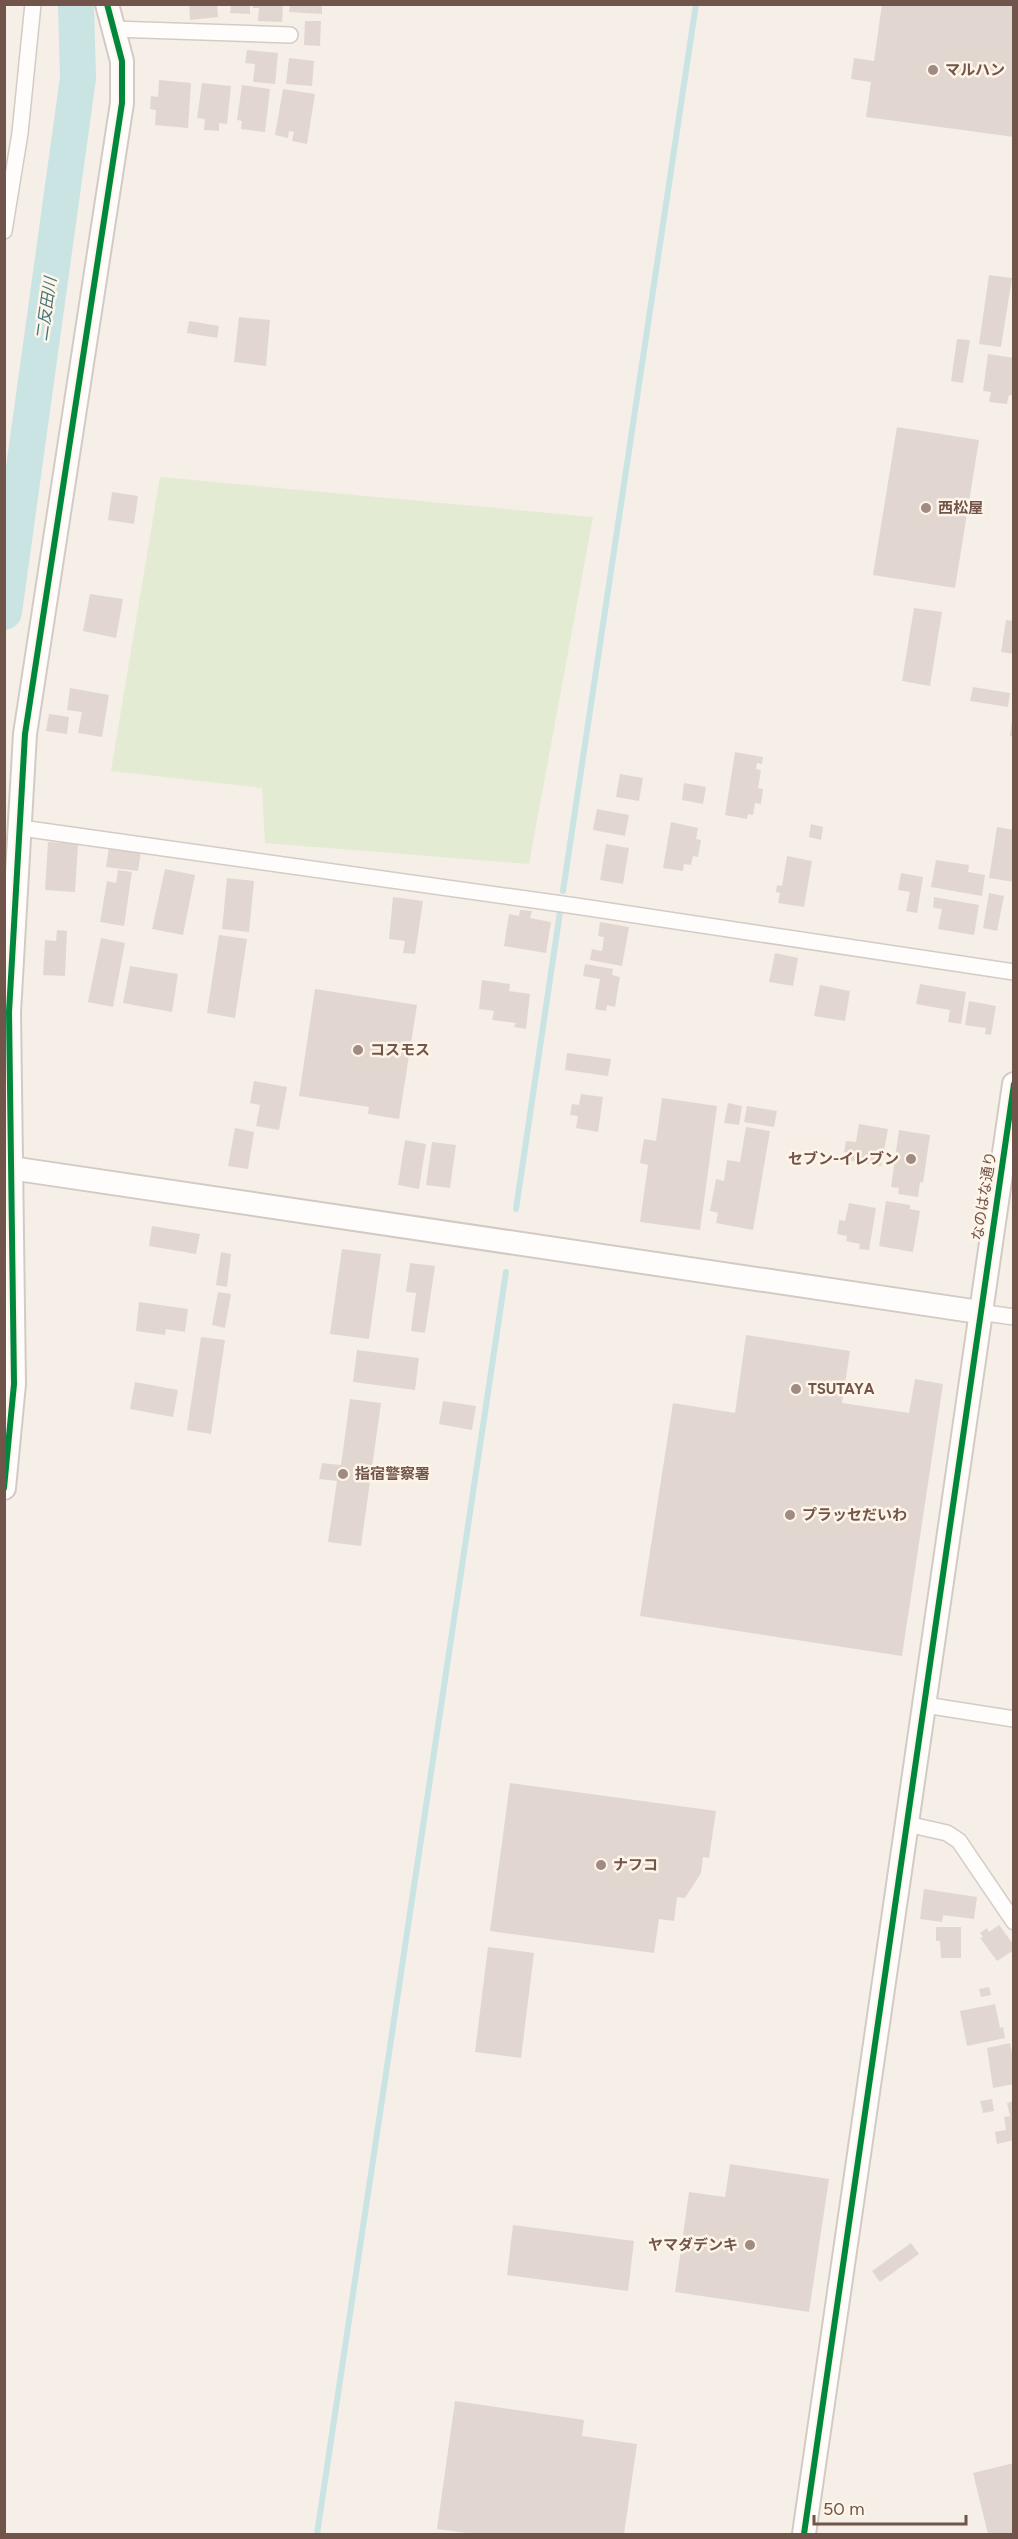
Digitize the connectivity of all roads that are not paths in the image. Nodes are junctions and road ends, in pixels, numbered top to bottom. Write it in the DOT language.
graph roads {
  1 [pos="33,4"];
  2 [pos="107,4"];
  3 [pos="113,29"];
  4 [pos="290,35"];
  5 [pos="4,231"];
  6 [pos="21,828"];
  7 [pos="1014,972"];
  8 [pos="1014,1084"];
  9 [pos="8,1168"];
  10 [pos="979,1312"];
  11 [pos="1014,1317"];
  12 [pos="4,1488"];
  13 [pos="925,1705"];
  14 [pos="1014,1719"];
  15 [pos="907,1824"];
  16 [pos="1014,1922"];
  17 [pos="804,2535"];
  1 -- 5 [label="street"];
  2 -- 3 [label="street"];
  3 -- 4 [label="street"];
  3 -- 6 [label="street"];
  6 -- 7 [label="street"];
  6 -- 9 [label="street"];
  8 -- 10 [label="street, なのはな通り"];
  9 -- 10 [label="street"];
  9 -- 12 [label="street"];
  10 -- 11 [label="street"];
  10 -- 13 [label="street, なのはな通り"];
  13 -- 14 [label="street"];
  13 -- 15 [label="street, なのはな通り"];
  15 -- 16 [label="street"];
  15 -- 17 [label="street, なのはな通り"];
}
